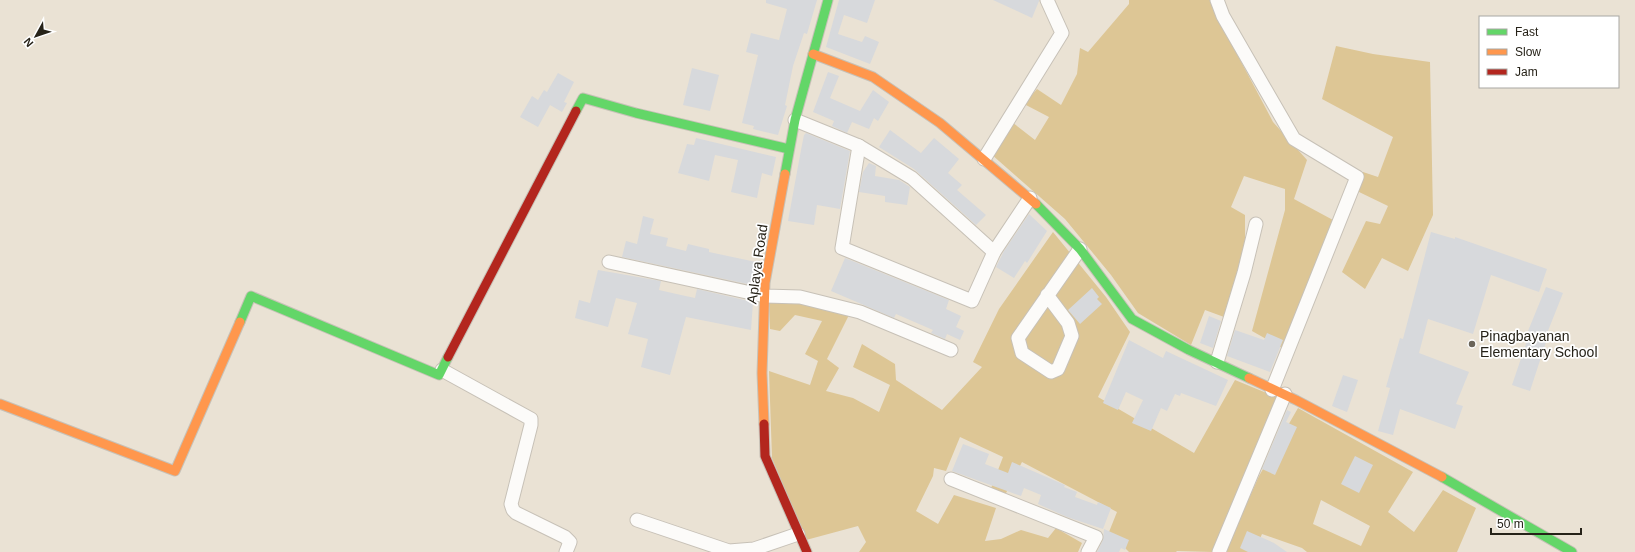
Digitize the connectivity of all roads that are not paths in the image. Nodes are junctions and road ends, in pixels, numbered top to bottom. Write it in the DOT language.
graph roads {
  1 [pos="828,0"];
  2 [pos="1047,0"];
  3 [pos="1216,0"];
  4 [pos="813,54"];
  5 [pos="795,120"];
  6 [pos="860,146"];
  7 [pos="789,149"];
  8 [pos="984,158"];
  9 [pos="1030,198"];
  10 [pos="1256,224"];
  11 [pos="1080,249"];
  12 [pos="994,252"];
  13 [pos="609,262"];
  14 [pos="1047,295"];
  15 [pos="765,296"];
  16 [pos="951,350"];
  17 [pos="1217,362"];
  18 [pos="442,370"];
  19 [pos="1272,390"];
  20 [pos="1285,394"];
  21 [pos="0,404"];
  22 [pos="951,479"];
  23 [pos="637,520"];
  24 [pos="798,534"];
  25 [pos="566,552"];
  26 [pos="807,552"];
  27 [pos="1088,552"];
  28 [pos="1219,552"];
  29 [pos="1572,552"];
  1 -- 4 [label="street, Aplaya Road"];
  2 -- 8 [label="street"];
  3 -- 19 [label="street"];
  4 -- 5 [label="street, Aplaya Road"];
  4 -- 8 [label="street"];
  5 -- 6 [label="street"];
  5 -- 7 [label="street, Aplaya Road"];
  6 -- 12 [label="street"];
  6 -- 12 [label="street"];
  7 -- 15 [label="street, Aplaya Road"];
  7 -- 18 [label="street"];
  8 -- 9 [label="street"];
  9 -- 11 [label="street"];
  9 -- 12 [label="street"];
  10 -- 17 [label="street"];
  11 -- 14 [label="street"];
  11 -- 17 [label="street"];
  13 -- 15 [label="street"];
  14 -- 14 [label="street"];
  15 -- 16 [label="street"];
  15 -- 24 [label="street, Aplaya Road"];
  17 -- 19 [label="street"];
  18 -- 21 [label="street"];
  18 -- 25 [label="street"];
  19 -- 20 [label="street"];
  20 -- 28 [label="street"];
  20 -- 29 [label="street"];
  22 -- 27 [label="street"];
  23 -- 24 [label="street"];
  24 -- 26 [label="street, Aplaya Road"];
}
